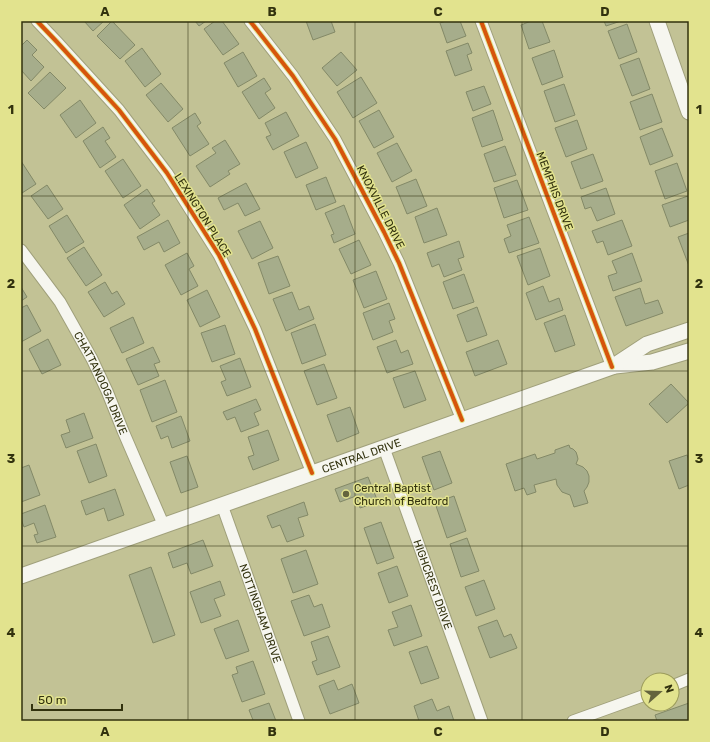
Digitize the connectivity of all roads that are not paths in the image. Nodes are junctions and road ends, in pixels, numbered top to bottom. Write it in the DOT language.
graph roads {
  1 [pos="37,21"];
  2 [pos="250,21"];
  3 [pos="481,21"];
  4 [pos="657,21"];
  5 [pos="689,112"];
  6 [pos="21,250"];
  7 [pos="689,330"];
  8 [pos="689,351"];
  9 [pos="612,367"];
  10 [pos="462,420"];
  11 [pos="384,448"];
  12 [pos="312,473"];
  13 [pos="222,505"];
  14 [pos="164,526"];
  15 [pos="21,576"];
  16 [pos="640,697"];
  17 [pos="299,721"];
  18 [pos="482,721"];
  19 [pos="573,721"];
  1 -- 12 [label="street, LEXINGTON PLACE"];
  2 -- 10 [label="street, KNOXVILLE DRIVE"];
  3 -- 9 [label="street, MEMPHIS DRIVE"];
  4 -- 5 [label="main road"];
  6 -- 14 [label="street, CHATTANOOGA DRIVE"];
  7 -- 9 [label="main road, CENTRAL DRIVE"];
  8 -- 9 [label="main road, CENTRAL DRIVE"];
  9 -- 10 [label="main road, CENTRAL DRIVE"];
  10 -- 11 [label="main road, CENTRAL DRIVE"];
  11 -- 12 [label="main road, CENTRAL DRIVE"];
  11 -- 18 [label="street, HIGHCREST DRIVE"];
  12 -- 13 [label="main road, CENTRAL DRIVE"];
  13 -- 14 [label="main road, CENTRAL DRIVE"];
  13 -- 17 [label="street, NOTTINGHAM DRIVE"];
  14 -- 15 [label="main road, CENTRAL DRIVE"];
  16 -- 19 [label="street"];
}
